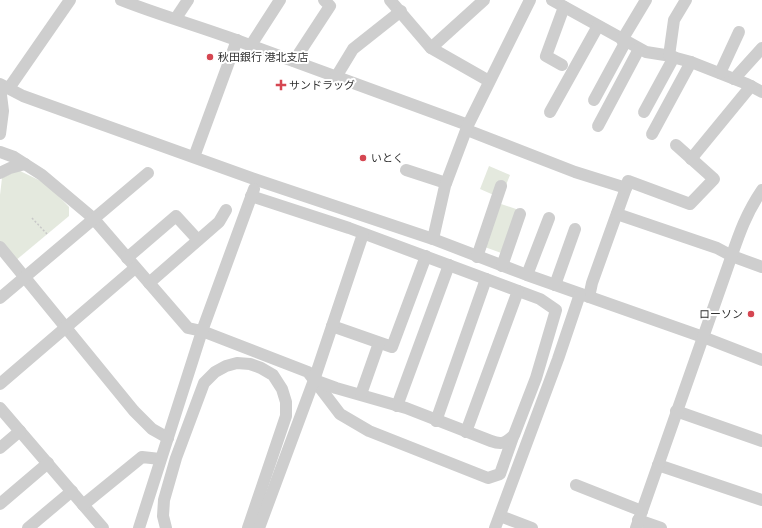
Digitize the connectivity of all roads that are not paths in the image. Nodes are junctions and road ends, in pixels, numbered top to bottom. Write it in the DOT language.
graph roads {
  1 [pos="70,0"];
  2 [pos="121,0"];
  3 [pos="280,0"];
  4 [pos="324,0"];
  5 [pos="484,0"];
  6 [pos="530,0"];
  7 [pos="552,0"];
  8 [pos="646,0"];
  9 [pos="686,0"];
  10 [pos="185,1"];
  11 [pos="398,5"];
  12 [pos="564,7"];
  13 [pos="176,18"];
  14 [pos="598,26"];
  15 [pos="739,32"];
  16 [pos="237,40"];
  17 [pos="624,41"];
  18 [pos="251,45"];
  19 [pos="431,48"];
  20 [pos="762,48"];
  21 [pos="640,49"];
  22 [pos="672,56"];
  23 [pos="294,61"];
  24 [pos="691,62"];
  25 [pos="562,65"];
  26 [pos="720,73"];
  27 [pos="336,77"];
  28 [pos="734,79"];
  29 [pos="489,81"];
  30 [pos="3,86"];
  31 [pos="751,86"];
  32 [pos="762,92"];
  33 [pos="594,100"];
  34 [pos="550,112"];
  35 [pos="644,112"];
  36 [pos="598,126"];
  37 [pos="467,128"];
  38 [pos="0,134"];
  39 [pos="652,134"];
  40 [pos="676,146"];
  41 [pos="0,152"];
  42 [pos="194,157"];
  43 [pos="691,159"];
  44 [pos="25,164"];
  45 [pos="406,170"];
  46 [pos="0,173"];
  47 [pos="148,173"];
  48 [pos="257,180"];
  49 [pos="446,183"];
  50 [pos="501,186"];
  51 [pos="626,188"];
  52 [pos="762,190"];
  53 [pos="251,196"];
  54 [pos="226,210"];
  55 [pos="520,214"];
  56 [pos="617,214"];
  57 [pos="93,218"];
  58 [pos="549,218"];
  59 [pos="575,229"];
  60 [pos="363,234"];
  61 [pos="433,239"];
  62 [pos="198,240"];
  63 [pos="0,247"];
  64 [pos="426,256"];
  65 [pos="732,256"];
  66 [pos="477,257"];
  67 [pos="127,258"];
  68 [pos="448,265"];
  69 [pos="502,266"];
  70 [pos="762,267"];
  71 [pos="135,268"];
  72 [pos="527,276"];
  73 [pos="25,277"];
  74 [pos="486,279"];
  75 [pos="149,283"];
  76 [pos="555,285"];
  77 [pos="518,291"];
  78 [pos="584,296"];
  79 [pos="0,298"];
  80 [pos="332,326"];
  81 [pos="66,328"];
  82 [pos="202,332"];
  83 [pos="703,337"];
  84 [pos="379,343"];
  85 [pos="762,360"];
  86 [pos="314,380"];
  87 [pos="0,384"];
  88 [pos="361,394"];
  89 [pos="397,406"];
  90 [pos="0,408"];
  91 [pos="676,412"];
  92 [pos="436,421"];
  93 [pos="20,431"];
  94 [pos="466,432"];
  95 [pos="514,435"];
  96 [pos="168,438"];
  97 [pos="762,441"];
  98 [pos="0,448"];
  99 [pos="160,459"];
  100 [pos="48,463"];
  101 [pos="658,465"];
  102 [pos="576,485"];
  103 [pos="72,491"];
  104 [pos="762,500"];
  105 [pos="0,504"];
  106 [pos="83,505"];
  107 [pos="500,516"];
  108 [pos="639,520"];
  109 [pos="28,528"];
  110 [pos="103,528"];
  111 [pos="138,528"];
  112 [pos="166,528"];
  113 [pos="248,528"];
  114 [pos="259,528"];
  115 [pos="495,528"];
  116 [pos="532,528"];
  117 [pos="661,528"];
  1 -- 30 [label="street"];
  2 -- 13 [label="street"];
  3 -- 18 [label="street"];
  4 -- 23 [label="street"];
  5 -- 19 [label="street"];
  6 -- 29 [label="street"];
  7 -- 12 [label="street"];
  8 -- 17 [label="street"];
  9 -- 22 [label="street"];
  10 -- 13 [label="street"];
  11 -- 19 [label="street"];
  11 -- 27 [label="street"];
  12 -- 14 [label="street"];
  12 -- 25 [label="street"];
  13 -- 16 [label="street"];
  14 -- 17 [label="street"];
  14 -- 34 [label="street"];
  15 -- 26 [label="street"];
  16 -- 18 [label="street"];
  16 -- 42 [label="street"];
  17 -- 21 [label="street"];
  17 -- 33 [label="street"];
  18 -- 23 [label="street"];
  19 -- 29 [label="street"];
  20 -- 28 [label="street"];
  21 -- 22 [label="street"];
  21 -- 36 [label="street"];
  22 -- 24 [label="street"];
  22 -- 35 [label="street"];
  23 -- 27 [label="street"];
  24 -- 26 [label="street"];
  24 -- 39 [label="street"];
  26 -- 28 [label="street"];
  27 -- 37 [label="street"];
  28 -- 31 [label="street"];
  29 -- 37 [label="street"];
  30 -- 38 [label="street"];
  30 -- 42 [label="street"];
  31 -- 32 [label="street"];
  31 -- 43 [label="street"];
  37 -- 49 [label="street"];
  37 -- 51 [label="street"];
  40 -- 43 [label="street"];
  41 -- 44 [label="street"];
  42 -- 48 [label="street"];
  43 -- 51 [label="street"];
  44 -- 46 [label="street"];
  44 -- 57 [label="street"];
  45 -- 49 [label="street"];
  47 -- 57 [label="street"];
  48 -- 53 [label="street"];
  48 -- 61 [label="street"];
  49 -- 61 [label="street"];
  50 -- 66 [label="street"];
  51 -- 56 [label="street"];
  52 -- 65 [label="street"];
  53 -- 60 [label="street"];
  53 -- 82 [label="street"];
  54 -- 62 [label="street"];
  55 -- 69 [label="street"];
  56 -- 65 [label="street"];
  56 -- 78 [label="street"];
  57 -- 67 [label="street"];
  57 -- 73 [label="street"];
  58 -- 72 [label="street"];
  59 -- 76 [label="street"];
  60 -- 64 [label="street"];
  60 -- 80 [label="street"];
  61 -- 66 [label="street"];
  62 -- 67 [label="street"];
  62 -- 75 [label="street"];
  63 -- 73 [label="street"];
  64 -- 68 [label="street"];
  64 -- 84 [label="street"];
  65 -- 70 [label="street"];
  65 -- 83 [label="street"];
  66 -- 69 [label="street"];
  67 -- 71 [label="street"];
  68 -- 74 [label="street"];
  68 -- 89 [label="street"];
  69 -- 72 [label="street"];
  71 -- 75 [label="street"];
  71 -- 81 [label="street"];
  72 -- 76 [label="street"];
  73 -- 79 [label="street"];
  73 -- 81 [label="street"];
  74 -- 77 [label="street"];
  74 -- 92 [label="street"];
  75 -- 82 [label="street"];
  76 -- 78 [label="street"];
  77 -- 94 [label="street"];
  77 -- 95 [label="street"];
  78 -- 83 [label="street"];
  78 -- 107 [label="street"];
  80 -- 84 [label="street"];
  80 -- 86 [label="street"];
  81 -- 87 [label="street"];
  81 -- 96 [label="street"];
  82 -- 86 [label="street"];
  82 -- 96 [label="street"];
  83 -- 85 [label="street"];
  83 -- 91 [label="street"];
  84 -- 88 [label="street"];
  86 -- 88 [label="street"];
  86 -- 95 [label="street"];
  86 -- 114 [label="street"];
  88 -- 89 [label="street"];
  89 -- 92 [label="street"];
  90 -- 93 [label="street"];
  91 -- 97 [label="street"];
  91 -- 101 [label="street"];
  92 -- 94 [label="street"];
  93 -- 98 [label="street"];
  93 -- 100 [label="street"];
  94 -- 95 [label="street"];
  96 -- 99 [label="street"];
  99 -- 106 [label="street"];
  99 -- 111 [label="street"];
  100 -- 103 [label="street"];
  100 -- 105 [label="street"];
  101 -- 104 [label="street"];
  101 -- 108 [label="street"];
  102 -- 108 [label="street"];
  103 -- 106 [label="street"];
  103 -- 109 [label="street"];
  106 -- 110 [label="street"];
  107 -- 115 [label="street"];
  107 -- 116 [label="street"];
  108 -- 117 [label="street"];
  112 -- 113 [label="street"];
}
